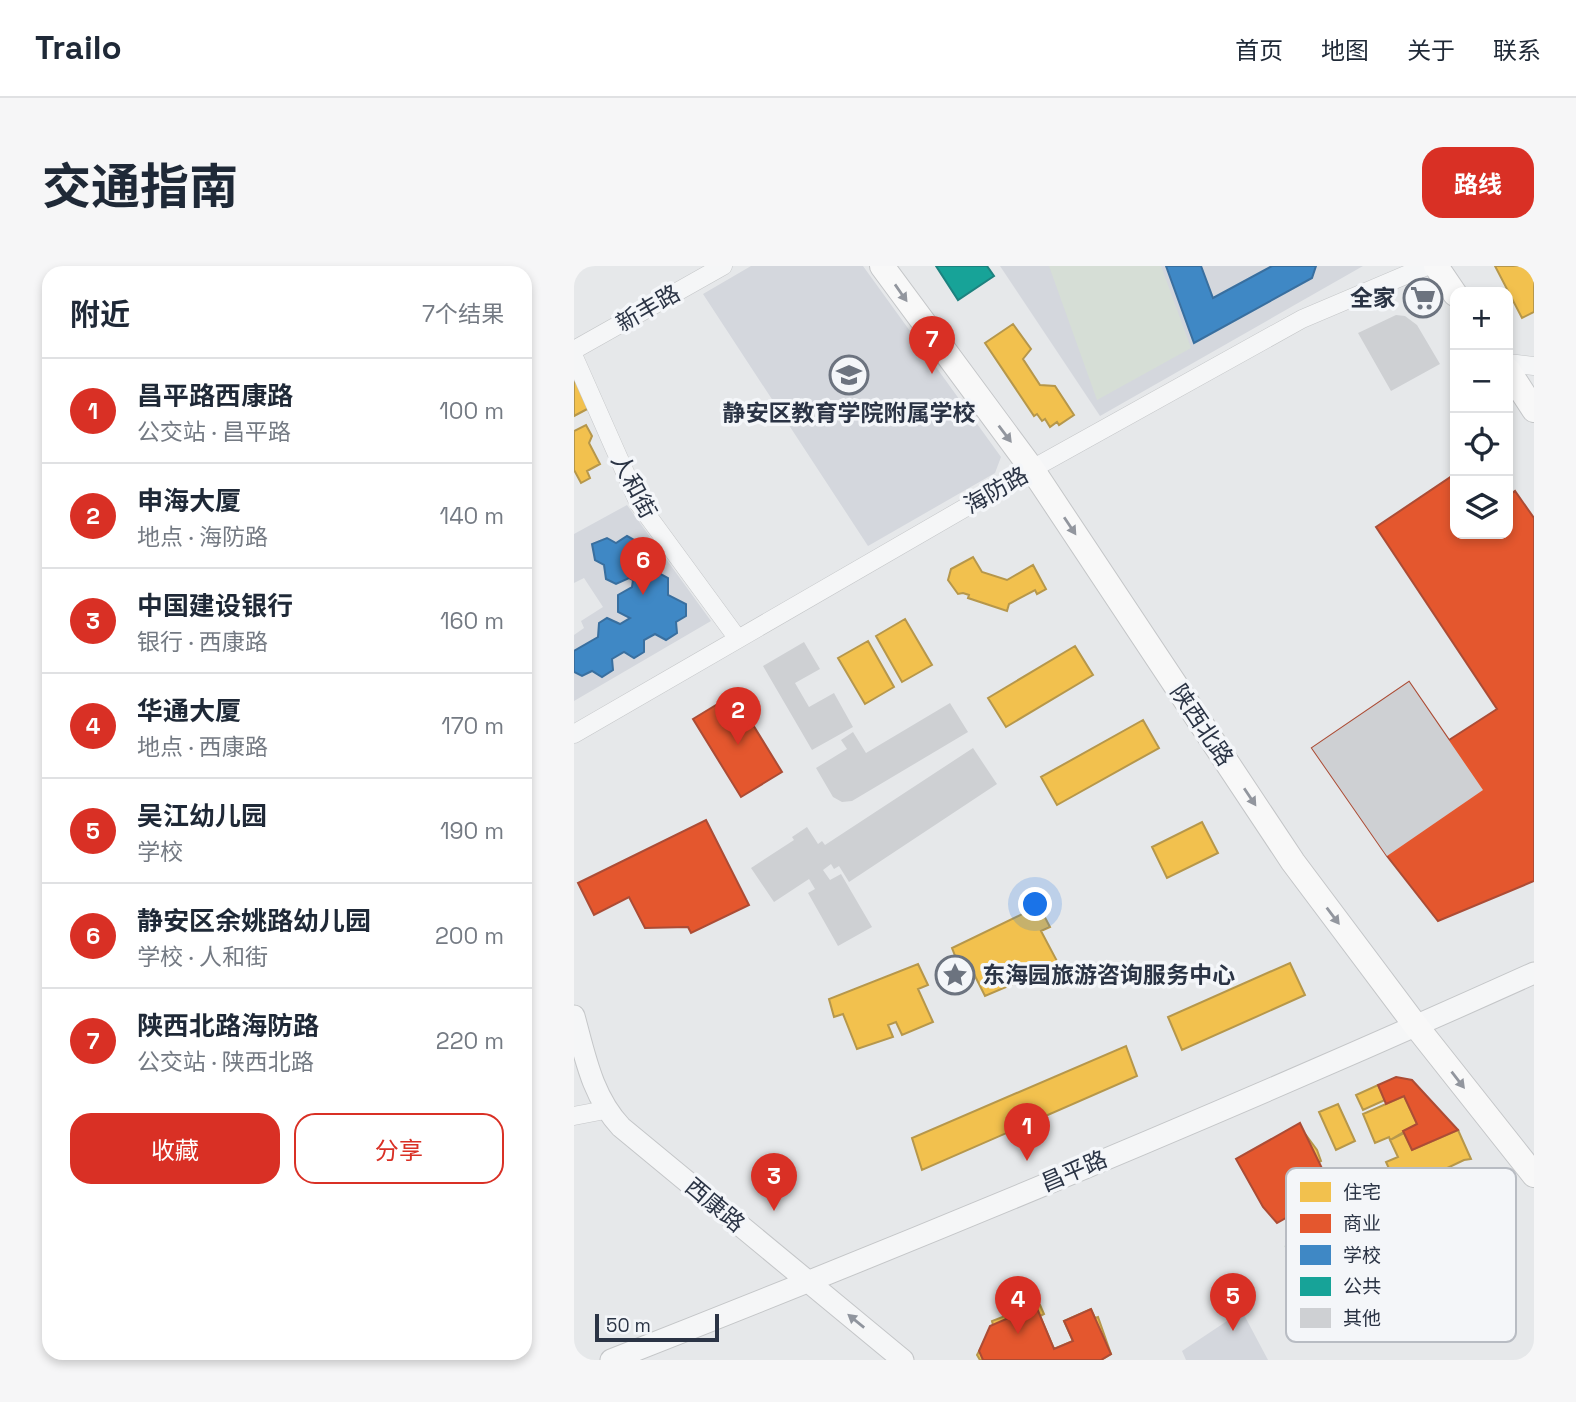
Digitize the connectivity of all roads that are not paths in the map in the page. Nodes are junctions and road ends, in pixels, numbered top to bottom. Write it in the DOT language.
graph roads {
  1 [pos="723,266"];
  2 [pos="882,266"];
  3 [pos="1427,266"];
  4 [pos="1436,266"];
  5 [pos="1450,287"];
  6 [pos="574,351"];
  7 [pos="574,357"];
  8 [pos="1513,363"];
  9 [pos="1534,366"];
  10 [pos="1513,378"];
  11 [pos="1534,410"];
  12 [pos="1032,469"];
  13 [pos="738,639"];
  14 [pos="574,734"];
  15 [pos="1534,973"];
  16 [pos="574,1016"];
  17 [pos="1416,1026"];
  18 [pos="605,1110"];
  19 [pos="574,1116"];
  20 [pos="1534,1175"];
  21 [pos="808,1283"];
  22 [pos="611,1360"];
  23 [pos="904,1360"];
  1 -- 6 [label="street, 新丰路"];
  2 -- 12 [label="main road, 陕西北路, one-way"];
  3 -- 12 [label="street, 海防路"];
  4 -- 5 [label="main road"];
  7 -- 13 [label="street, 人和街"];
  8 -- 9 [label="street"];
  10 -- 11 [label="main road"];
  12 -- 13 [label="street, 海防路"];
  12 -- 17 [label="main road, 陕西北路, one-way"];
  13 -- 14 [label="street, 海防路"];
  15 -- 17 [label="street, 昌平路"];
  16 -- 18 [label="street, 西康路"];
  17 -- 20 [label="main road, 陕西北路, one-way"];
  17 -- 21 [label="street, 昌平路"];
  18 -- 19 [label="street"];
  18 -- 21 [label="street, 西康路"];
  21 -- 22 [label="street, 昌平路"];
  23 -- 21 [label="street, 西康路, one-way"];
}
